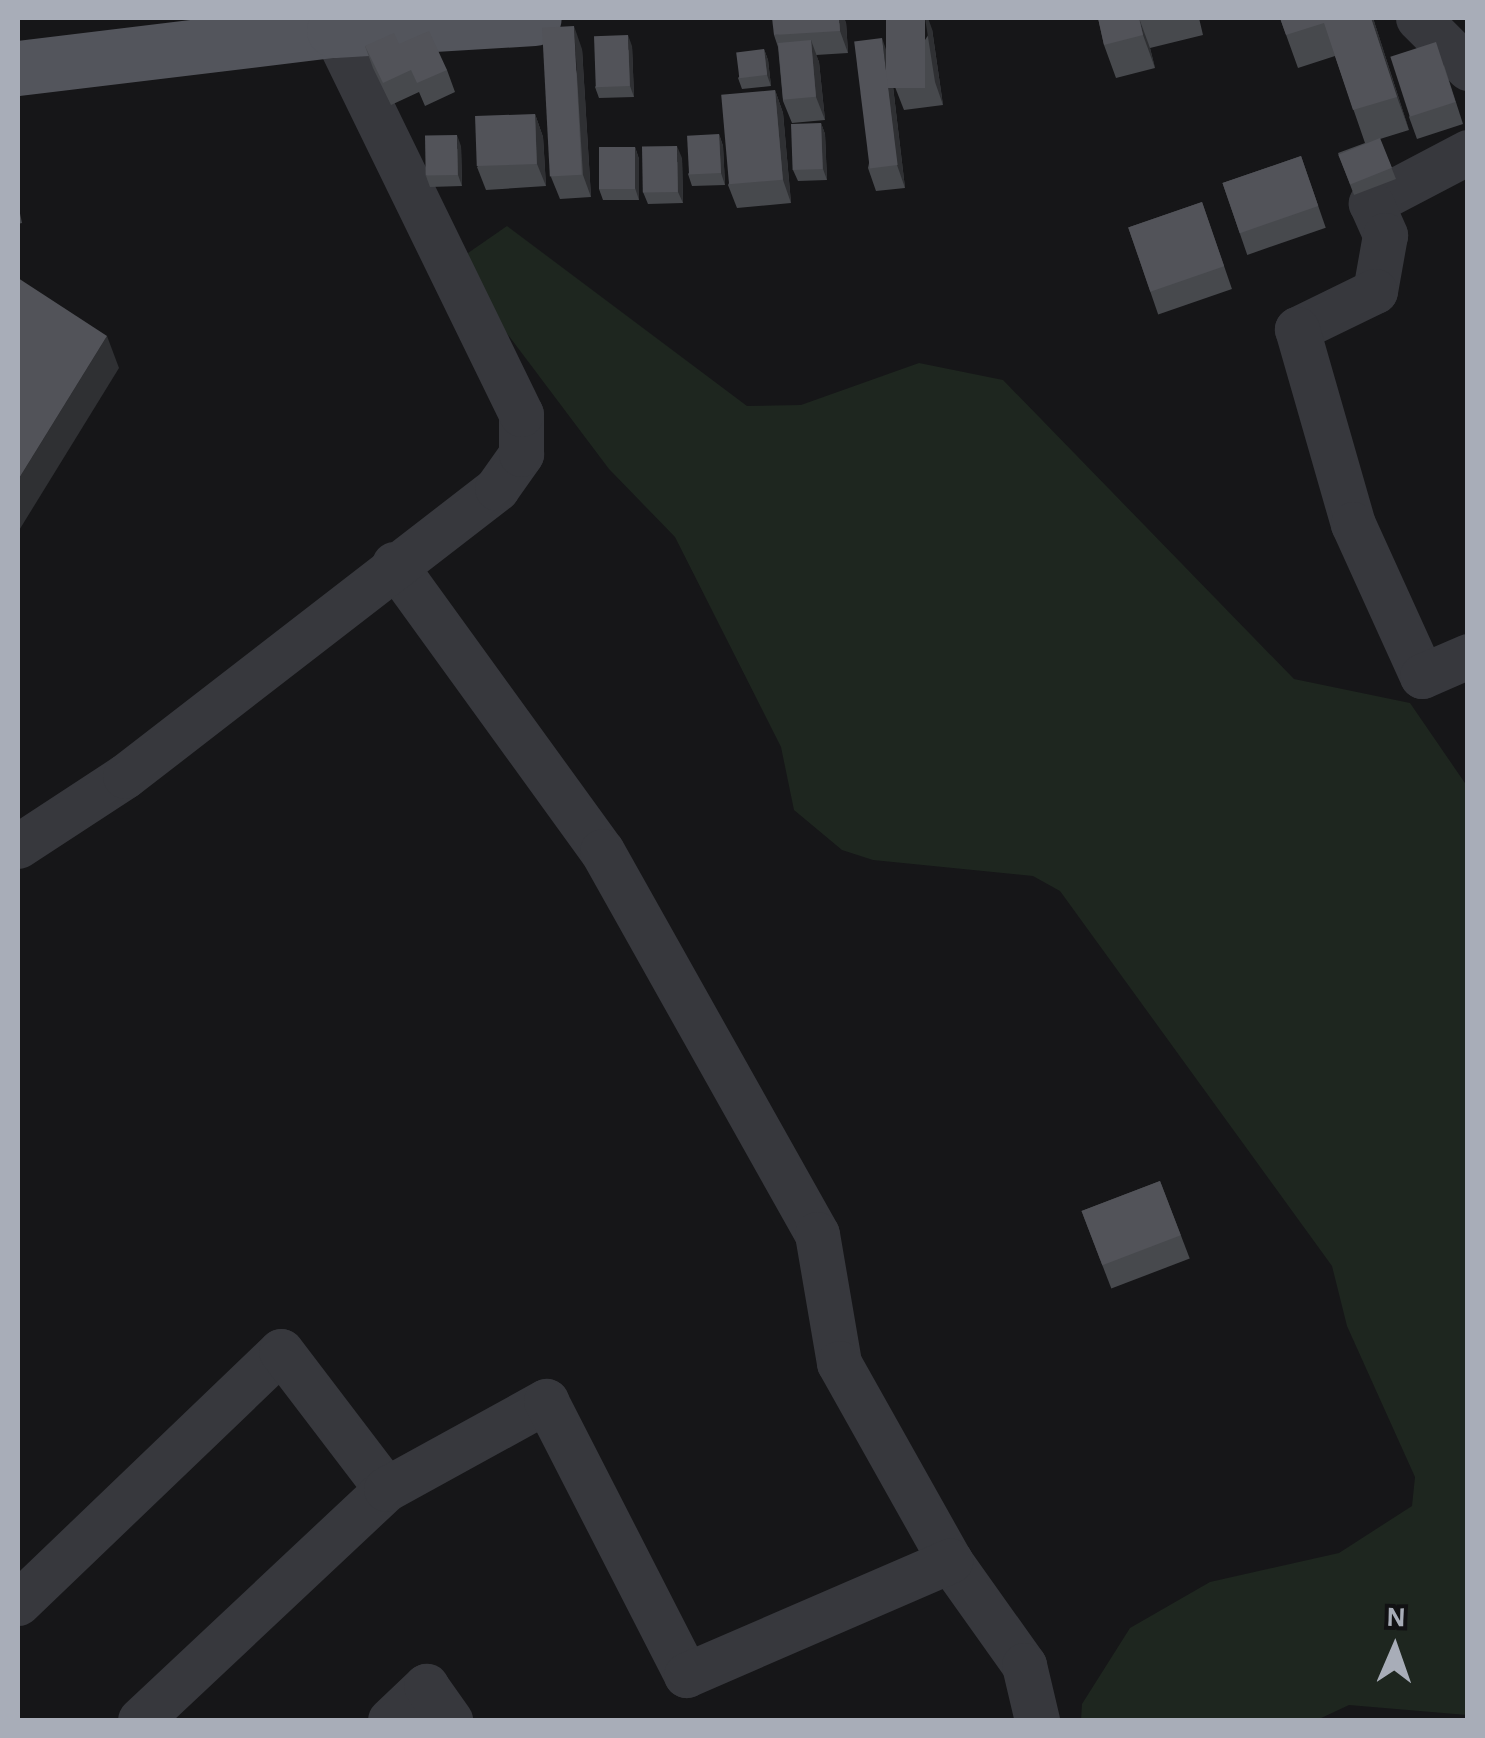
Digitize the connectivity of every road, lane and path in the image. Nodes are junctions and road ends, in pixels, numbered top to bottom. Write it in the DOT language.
graph roads {
  1 [pos="534,18"];
  2 [pos="1418,18"];
  3 [pos="334,30"];
  4 [pos="18,68"];
  5 [pos="1468,68"];
  6 [pos="1468,152"];
  7 [pos="394,564"];
  8 [pos="1468,656"];
  9 [pos="18,846"];
  10 [pos="386,1489"];
  11 [pos="950,1560"];
  12 [pos="18,1603"];
  13 [pos="140,1720"];
  14 [pos="390,1720"];
  15 [pos="450,1720"];
  16 [pos="1037,1720"];
  1 -- 3 [label="main road"];
  2 -- 5 [label="street"];
  3 -- 4 [label="main road"];
  3 -- 7 [label="street"];
  6 -- 8 [label="street"];
  7 -- 9 [label="street"];
  7 -- 11 [label="street"];
  10 -- 11 [label="street"];
  10 -- 12 [label="street"];
  10 -- 13 [label="street"];
  11 -- 16 [label="street"];
  14 -- 15 [label="street"];
}
